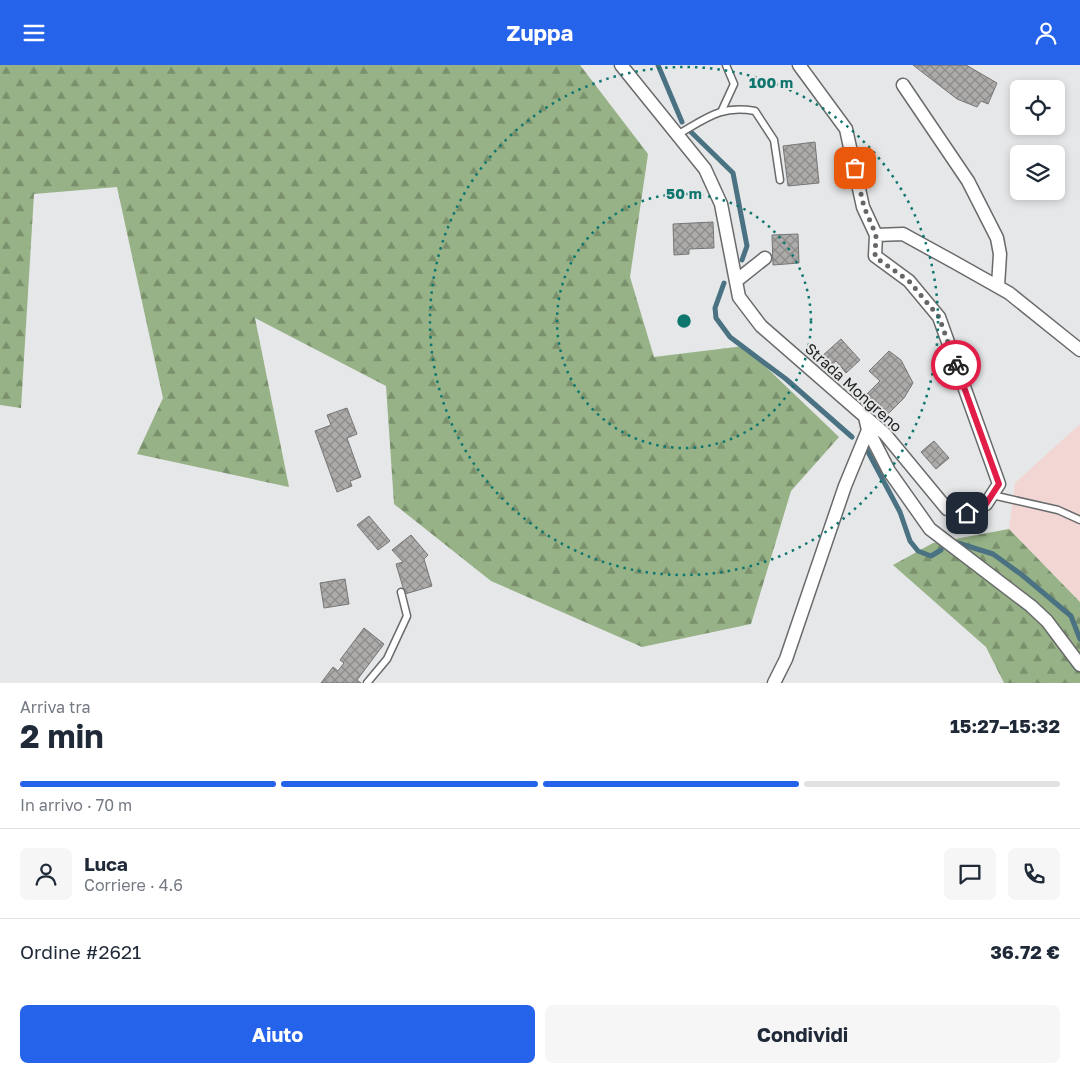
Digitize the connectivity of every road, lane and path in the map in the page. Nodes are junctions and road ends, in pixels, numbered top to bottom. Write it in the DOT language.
graph roads {
  1 [pos="621,65"];
  2 [pos="726,65"];
  3 [pos="799,65"];
  4 [pos="903,85"];
  5 [pos="722,110"];
  6 [pos="677,135"];
  7 [pos="780,179"];
  8 [pos="876,235"];
  9 [pos="765,258"];
  10 [pos="736,281"];
  11 [pos="998,286"];
  12 [pos="1080,351"];
  13 [pos="867,424"];
  14 [pos="992,495"];
  15 [pos="1080,520"];
  16 [pos="401,592"];
  17 [pos="1080,665"];
  18 [pos="368,683"];
  19 [pos="774,683"];
  1 -- 6 [label="street, Strada Mongreno"];
  2 -- 5 [label="lane"];
  3 -- 8 [label="street"];
  4 -- 11 [label="street"];
  5 -- 6 [label="lane"];
  5 -- 7 [label="lane"];
  6 -- 10 [label="street, Strada Mongreno"];
  8 -- 11 [label="street"];
  8 -- 14 [label="street"];
  9 -- 10 [label="street"];
  10 -- 13 [label="street, Strada Mongreno"];
  11 -- 12 [label="street"];
  13 -- 14 [label="street, Strada Mongreno"];
  13 -- 17 [label="street"];
  13 -- 19 [label="street"];
  14 -- 15 [label="lane"];
  16 -- 18 [label="lane"];
}
